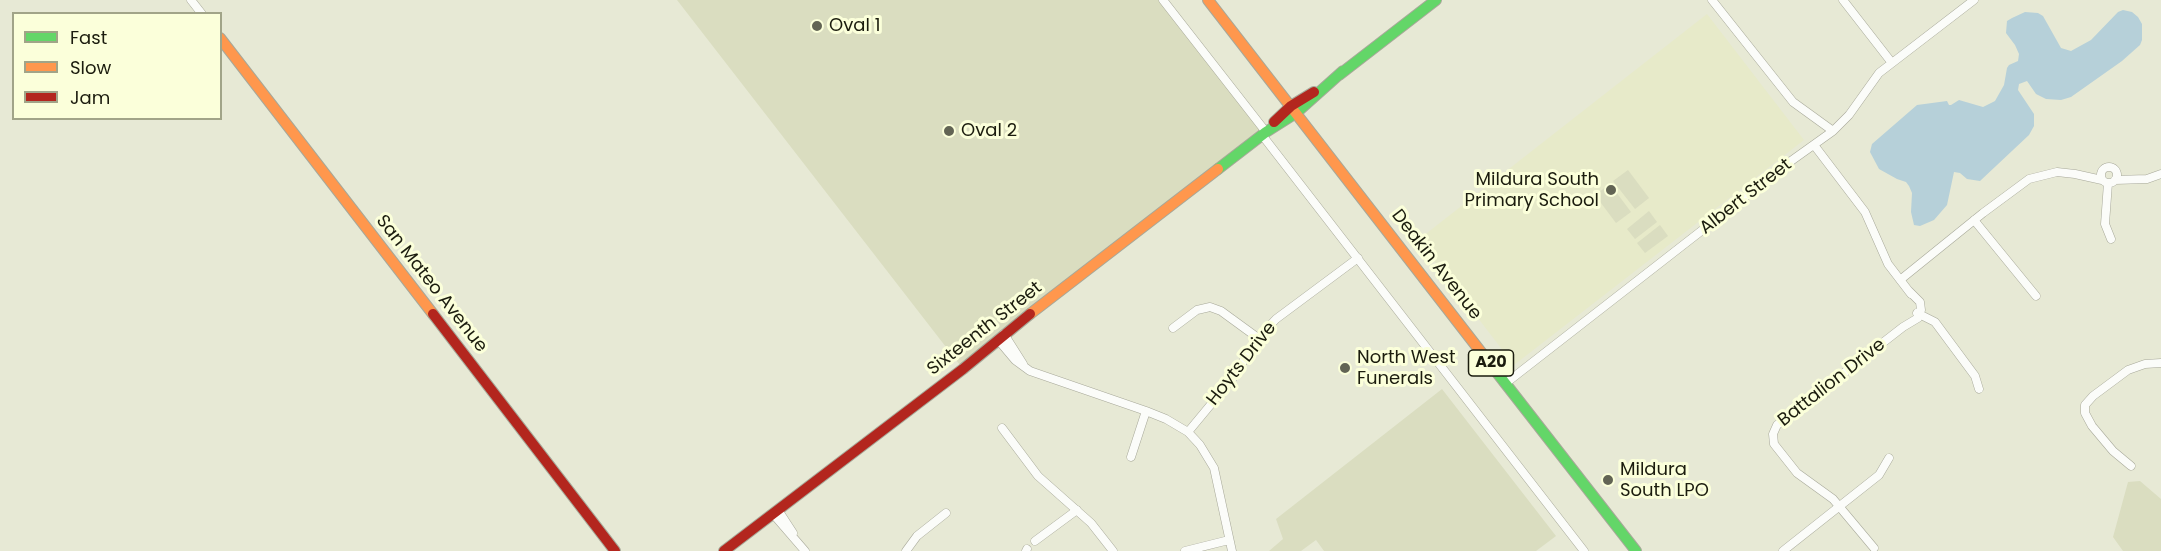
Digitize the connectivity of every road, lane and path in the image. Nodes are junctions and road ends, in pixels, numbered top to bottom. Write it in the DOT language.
graph roads {
  1 [pos="191,0"];
  2 [pos="1163,0"];
  3 [pos="1208,0"];
  4 [pos="1436,0"];
  5 [pos="1712,0"];
  6 [pos="1843,0"];
  7 [pos="1974,0"];
  8 [pos="200,12"];
  9 [pos="222,41"];
  10 [pos="1892,63"];
  11 [pos="1294,110"];
  12 [pos="1833,131"];
  13 [pos="1264,134"];
  14 [pos="1814,145"];
  15 [pos="2114,168"];
  16 [pos="2102,169"];
  17 [pos="2075,174"];
  18 [pos="2161,174"];
  19 [pos="2140,179"];
  20 [pos="2108,181"];
  21 [pos="1974,220"];
  22 [pos="2110,239"];
  23 [pos="1358,258"];
  24 [pos="1900,280"];
  25 [pos="2036,296"];
  26 [pos="1918,313"];
  27 [pos="1173,328"];
  28 [pos="1002,338"];
  29 [pos="1258,338"];
  30 [pos="2161,363"];
  31 [pos="1506,383"];
  32 [pos="1979,389"];
  33 [pos="1146,411"];
  34 [pos="1002,428"];
  35 [pos="1188,432"];
  36 [pos="1131,457"];
  37 [pos="1889,458"];
  38 [pos="2131,465"];
  39 [pos="1840,506"];
  40 [pos="1077,510"];
  41 [pos="776,512"];
  42 [pos="946,513"];
  43 [pos="1230,540"];
  44 [pos="1035,542"];
  45 [pos="803,548"];
  46 [pos="1874,548"];
  47 [pos="615,551"];
  48 [pos="724,551"];
  49 [pos="906,551"];
  50 [pos="1113,551"];
  51 [pos="1185,551"];
  52 [pos="1232,551"];
  53 [pos="1584,551"];
  54 [pos="1636,551"];
  55 [pos="1783,551"];
  1 -- 8 [label="street"];
  2 -- 13 [label="street"];
  3 -- 11 [label="main road, Deakin Avenue / A20"];
  4 -- 11 [label="main road, Sixteenth Street"];
  5 -- 12 [label="street"];
  6 -- 10 [label="street"];
  7 -- 10 [label="street, Albert Street"];
  9 -- 47 [label="main road, San Mateo Avenue"];
  10 -- 12 [label="street, Albert Street"];
  11 -- 13 [label="main road, Sixteenth Street"];
  11 -- 31 [label="main road, Deakin Avenue / A20"];
  12 -- 14 [label="street, Albert Street"];
  13 -- 23 [label="street"];
  13 -- 28 [label="main road, Sixteenth Street"];
  14 -- 24 [label="street"];
  14 -- 31 [label="street, Albert Street"];
  15 -- 16 [label="street"];
  15 -- 19 [label="street"];
  15 -- 20 [label="street"];
  16 -- 17 [label="street"];
  16 -- 20 [label="street"];
  17 -- 20 [label="street"];
  17 -- 21 [label="street"];
  18 -- 19 [label="street"];
  19 -- 20 [label="street"];
  20 -- 22 [label="street"];
  21 -- 24 [label="street"];
  21 -- 25 [label="street"];
  23 -- 29 [label="street, Hoyts Drive"];
  23 -- 53 [label="street"];
  24 -- 26 [label="street"];
  26 -- 32 [label="street"];
  26 -- 39 [label="street, Battalion Drive"];
  27 -- 29 [label="street"];
  28 -- 33 [label="street"];
  28 -- 41 [label="main road, Sixteenth Street"];
  29 -- 35 [label="street, Hoyts Drive"];
  30 -- 38 [label="street"];
  31 -- 54 [label="main road, Deakin Avenue / A20"];
  33 -- 35 [label="street"];
  33 -- 36 [label="street"];
  34 -- 40 [label="street"];
  35 -- 43 [label="street"];
  37 -- 39 [label="street"];
  39 -- 46 [label="street, Battalion Drive"];
  39 -- 55 [label="street"];
  40 -- 44 [label="street"];
  40 -- 50 [label="street"];
  41 -- 45 [label="street"];
  41 -- 48 [label="main road, Sixteenth Street"];
  42 -- 49 [label="street"];
  43 -- 51 [label="street"];
  43 -- 52 [label="street"];
}
